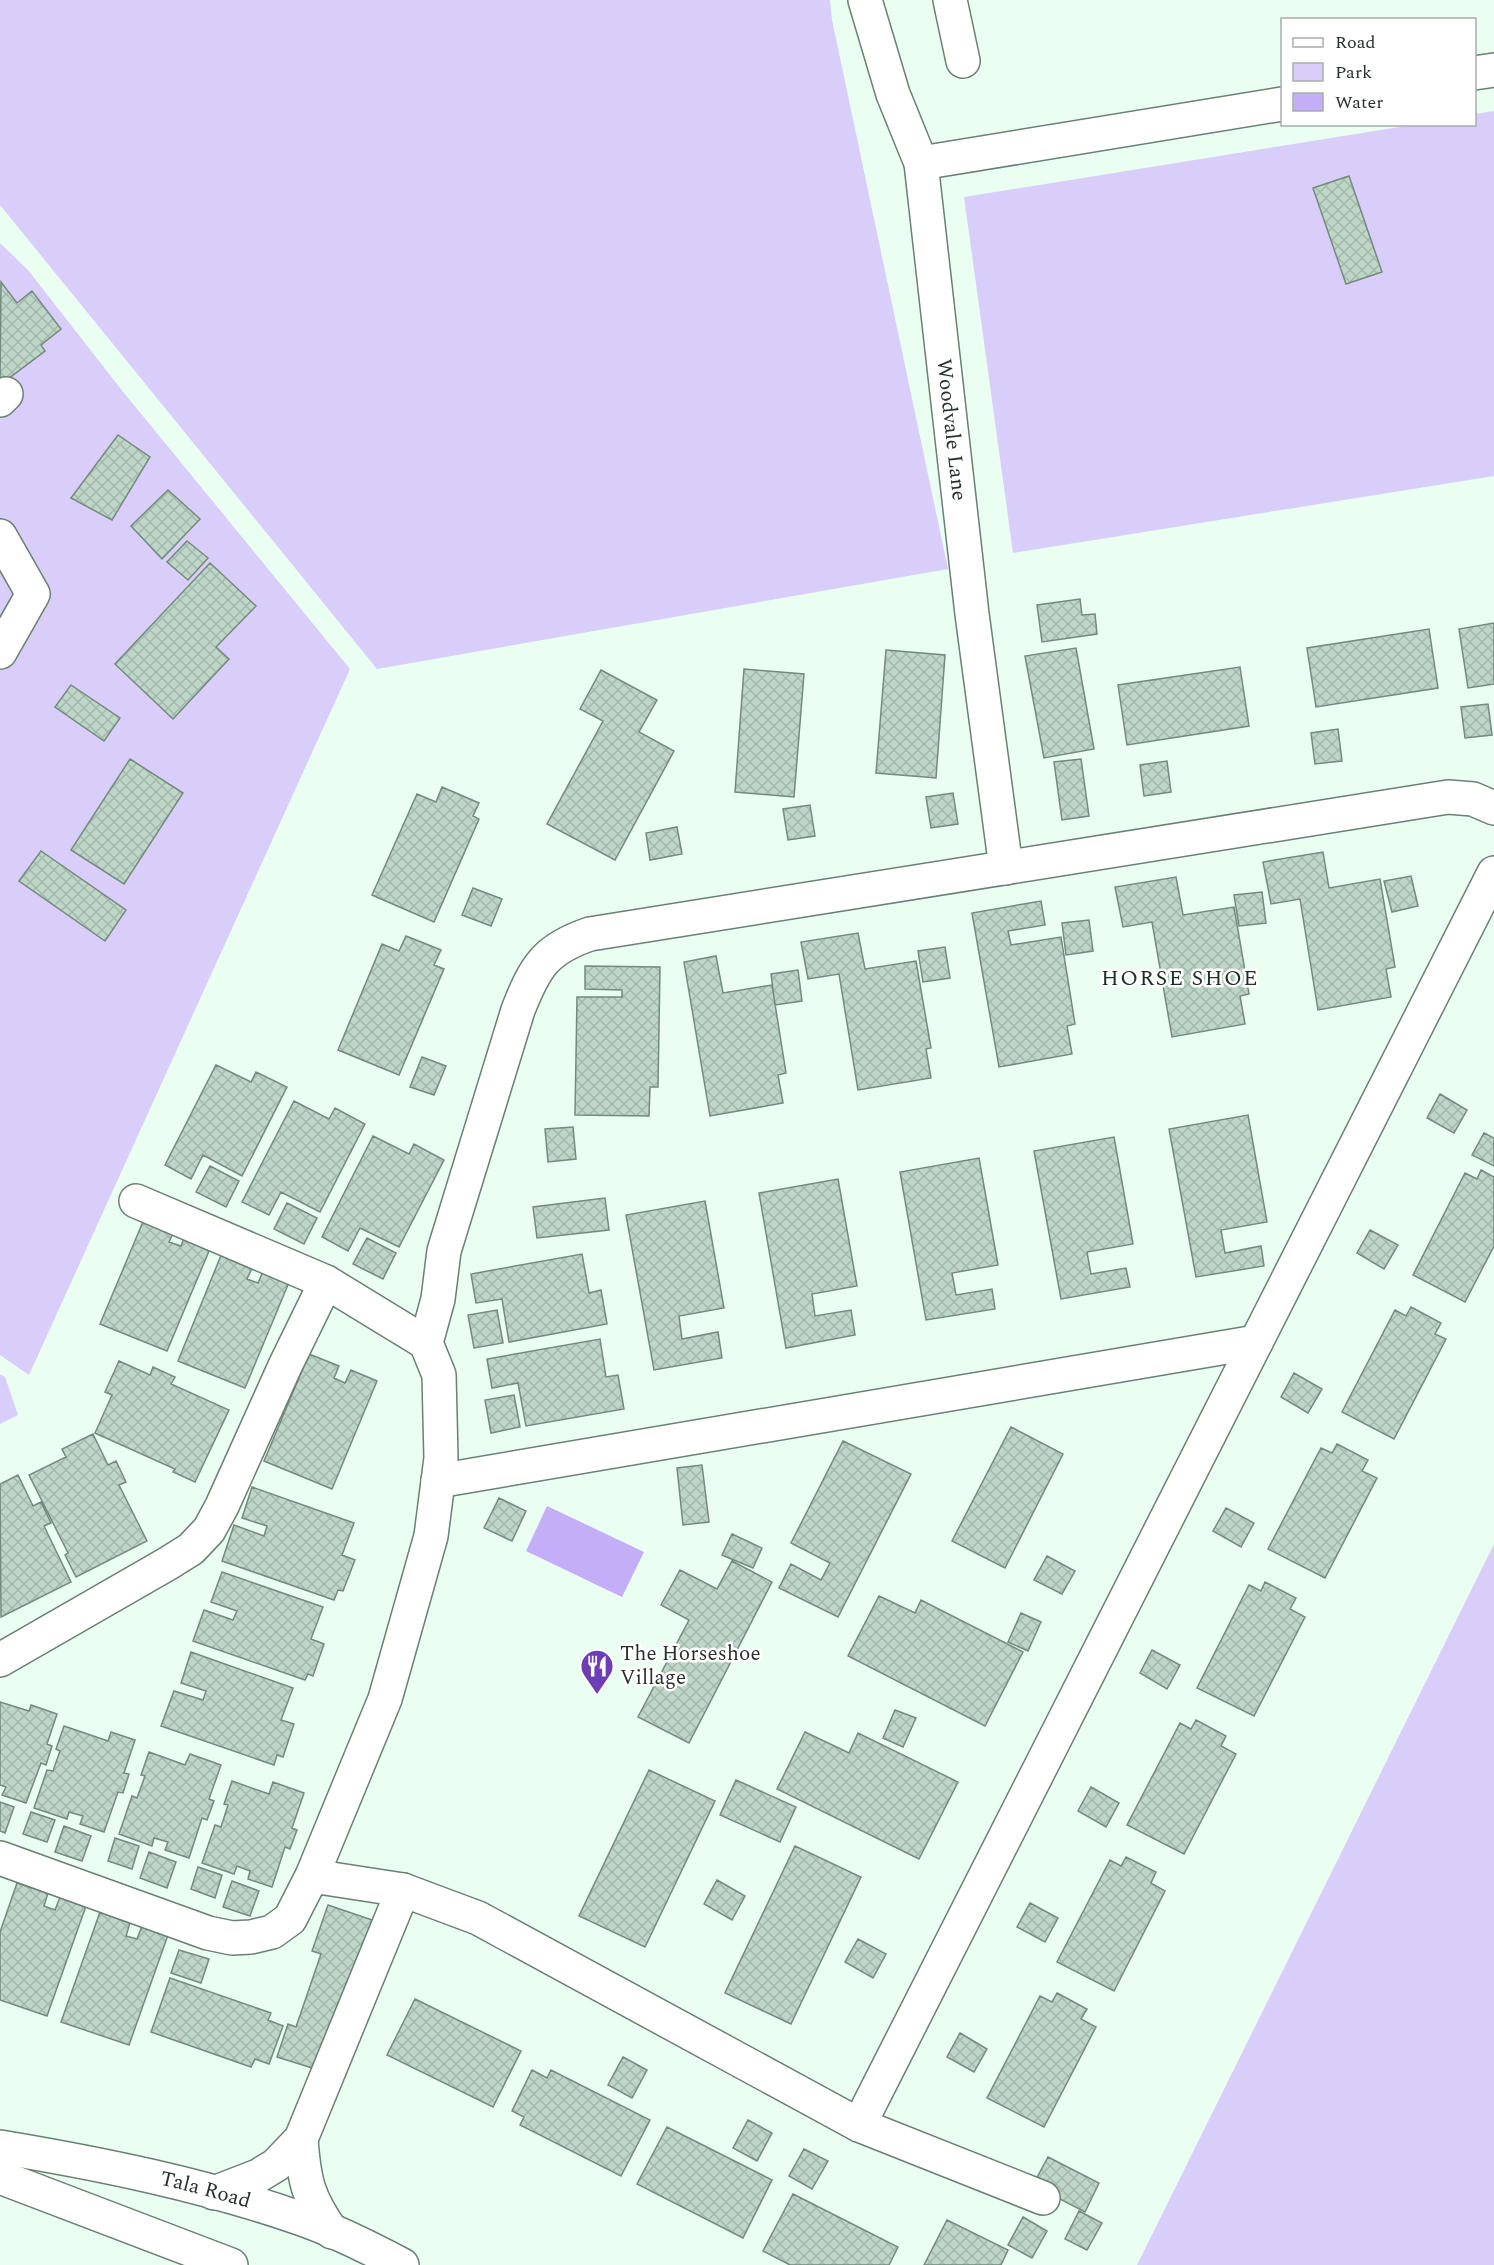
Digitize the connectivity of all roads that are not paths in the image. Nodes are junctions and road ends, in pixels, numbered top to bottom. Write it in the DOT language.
graph roads {
  1 [pos="865,0"];
  2 [pos="950,0"];
  3 [pos="963,61"];
  4 [pos="1494,70"];
  5 [pos="1476,74"];
  6 [pos="1281,104"];
  7 [pos="921,163"];
  8 [pos="0,536"];
  9 [pos="0,652"];
  10 [pos="1494,808"];
  11 [pos="1006,868"];
  12 [pos="1494,873"];
  13 [pos="136,1201"];
  14 [pos="326,1282"];
  15 [pos="1256,1342"];
  16 [pos="426,1343"];
  17 [pos="438,1481"];
  18 [pos="0,1660"];
  19 [pos="0,1858"];
  20 [pos="312,1875"];
  21 [pos="403,1890"];
  22 [pos="859,2125"];
  23 [pos="301,2139"];
  24 [pos="0,2146"];
  25 [pos="0,2177"];
  26 [pos="214,2193"];
  27 [pos="1043,2198"];
  28 [pos="332,2232"];
  29 [pos="231,2265"];
  30 [pos="402,2265"];
  1 -- 7 [label="street, Woodvale Lane"];
  2 -- 3 [label="street"];
  4 -- 5 [label="street"];
  6 -- 7 [label="street"];
  7 -- 11 [label="street, Woodvale Lane"];
  8 -- 9 [label="street"];
  10 -- 11 [label="street"];
  11 -- 16 [label="street"];
  12 -- 15 [label="street"];
  13 -- 14 [label="street"];
  14 -- 16 [label="street"];
  14 -- 18 [label="street"];
  15 -- 17 [label="street"];
  15 -- 22 [label="street"];
  16 -- 17 [label="street"];
  17 -- 20 [label="street"];
  19 -- 20 [label="street"];
  20 -- 21 [label="street"];
  21 -- 22 [label="street"];
  21 -- 23 [label="street"];
  22 -- 27 [label="street"];
  23 -- 26 [label="street"];
  23 -- 28 [label="street"];
  24 -- 26 [label="street, Tala Road"];
  25 -- 29 [label="street"];
  26 -- 28 [label="street, Tala Road"];
  28 -- 30 [label="street, Tala Road"];
}
